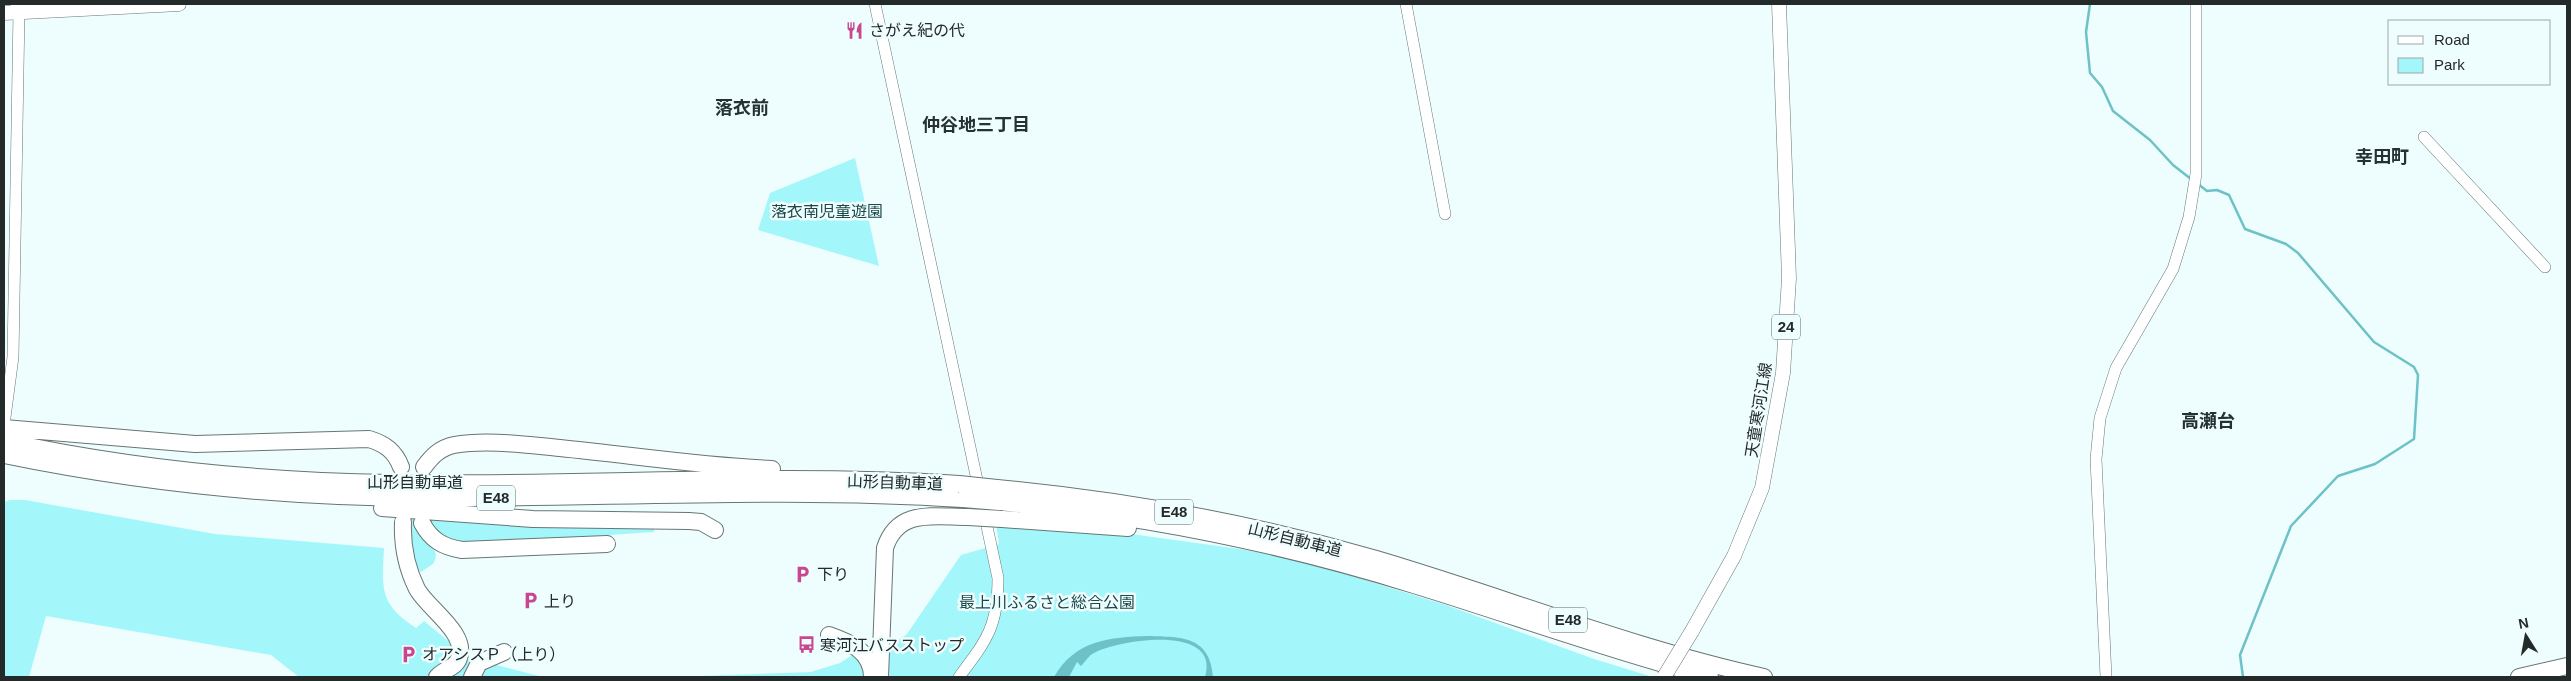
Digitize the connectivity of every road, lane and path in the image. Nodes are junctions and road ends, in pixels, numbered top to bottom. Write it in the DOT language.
graph roads {
  1 [pos="180,4"];
  2 [pos="875,4"];
  3 [pos="1406,4"];
  4 [pos="1779,4"];
  5 [pos="2196,4"];
  6 [pos="17,8"];
  7 [pos="4,13"];
  8 [pos="2424,137"];
  9 [pos="1445,214"];
  10 [pos="2545,267"];
  11 [pos="4,427"];
  12 [pos="4,441"];
  13 [pos="32,446"];
  14 [pos="4,455"];
  15 [pos="401,467"];
  16 [pos="424,467"];
  17 [pos="191,485"];
  18 [pos="961,492"];
  19 [pos="998,495"];
  20 [pos="403,522"];
  21 [pos="422,523"];
  22 [pos="715,530"];
  23 [pos="1256,543"];
  24 [pos="607,544"];
  25 [pos="1350,559"];
  26 [pos="1375,566"];
  27 [pos="829,635"];
  28 [pos="504,652"];
  29 [pos="2567,666"];
  30 [pos="437,677"];
  31 [pos="472,677"];
  32 [pos="872,677"];
  33 [pos="880,677"];
  34 [pos="959,677"];
  35 [pos="1664,677"];
  36 [pos="1710,677"];
  37 [pos="1764,677"];
  38 [pos="2106,677"];
  39 [pos="2519,677"];
  1 -- 6 [label="main road"];
  2 -- 34 [label="street"];
  3 -- 9 [label="street"];
  4 -- 35 [label="main road, 天童寒河江線 / 24, bridge"];
  5 -- 38 [label="street"];
  6 -- 7 [label="main road"];
  6 -- 11 [label="street"];
  8 -- 10 [label="street"];
  11 -- 13 [label="highway"];
  12 -- 13 [label="highway, 山形自動車道 / E48"];
  13 -- 14 [label="highway, 山形自動車道 / E48"];
  13 -- 15 [label="highway"];
  13 -- 17 [label="highway, 山形自動車道 / E48"];
  13 -- 18 [label="highway, 山形自動車道 / E48"];
  16 -- 18 [label="highway"];
  17 -- 18 [label="highway, 山形自動車道 / E48"];
  17 -- 22 [label="highway"];
  18 -- 19 [label="highway, 山形自動車道 / E48, bridge"];
  19 -- 23 [label="highway, 山形自動車道 / E48"];
  19 -- 25 [label="highway, 山形自動車道 / E48"];
  20 -- 30 [label="highway"];
  21 -- 24 [label="highway"];
  23 -- 25 [label="highway, 山形自動車道 / E48"];
  23 -- 33 [label="highway, bridge"];
  25 -- 26 [label="highway, 山形自動車道 / E48"];
  26 -- 36 [label="highway, 山形自動車道 / E48"];
  26 -- 37 [label="highway, 山形自動車道 / E48"];
  27 -- 32 [label="highway"];
  28 -- 31 [label="highway"];
  29 -- 39 [label="highway"];
}
